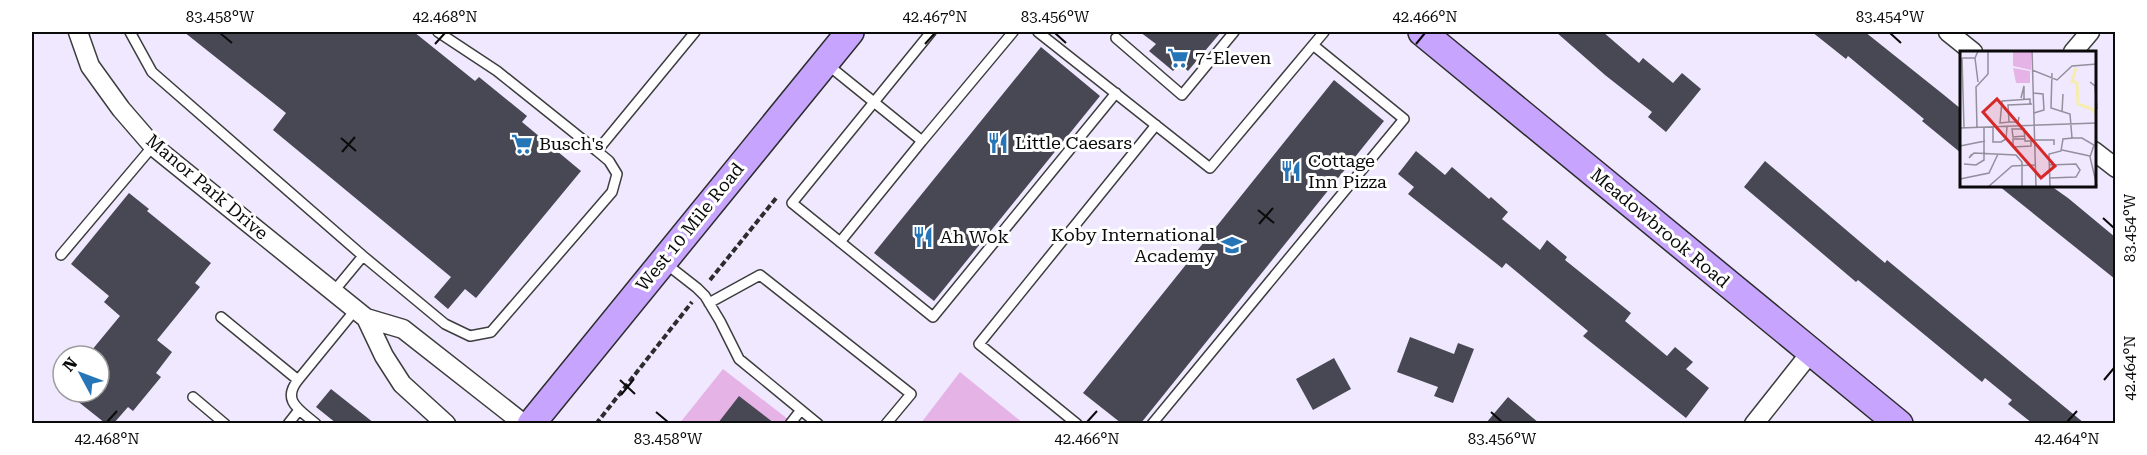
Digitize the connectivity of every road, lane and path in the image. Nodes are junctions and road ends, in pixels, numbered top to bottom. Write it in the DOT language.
graph roads {
  1 [pos="78,32"];
  2 [pos="130,32"];
  3 [pos="438,32"];
  4 [pos="695,32"];
  5 [pos="849,32"];
  6 [pos="931,32"];
  7 [pos="1013,32"];
  8 [pos="1038,32"];
  9 [pos="1234,32"];
  10 [pos="1324,32"];
  11 [pos="1422,32"];
  12 [pos="1948,32"];
  13 [pos="2090,32"];
  14 [pos="1116,38"];
  15 [pos="1313,45"];
  16 [pos="1972,51"];
  17 [pos="2074,51"];
  18 [pos="824,62"];
  19 [pos="1116,93"];
  20 [pos="873,101"];
  21 [pos="1156,125"];
  22 [pos="922,141"];
  23 [pos="153,146"];
  24 [pos="597,151"];
  25 [pos="2096,153"];
  26 [pos="2115,168"];
  27 [pos="781,192"];
  28 [pos="840,242"];
  29 [pos="61,255"];
  30 [pos="363,256"];
  31 [pos="663,261"];
  32 [pos="334,291"];
  33 [pos="701,291"];
  34 [pos="709,303"];
  35 [pos="361,313"];
  36 [pos="221,317"];
  37 [pos="1811,352"];
  38 [pos="298,380"];
  39 [pos="192,397"];
  40 [pos="299,410"];
  41 [pos="801,410"];
  42 [pos="225,423"];
  43 [pos="288,423"];
  44 [pos="316,423"];
  45 [pos="446,423"];
  46 [pos="524,423"];
  47 [pos="531,423"];
  48 [pos="596,423"];
  49 [pos="790,423"];
  50 [pos="818,423"];
  51 [pos="886,423"];
  52 [pos="1077,423"];
  53 [pos="1152,423"];
  54 [pos="1754,423"];
  55 [pos="1899,423"];
  1 -- 23 [label="street, Manor Park Drive"];
  2 -- 30 [label="lane"];
  3 -- 24 [label="lane"];
  4 -- 24 [label="lane"];
  5 -- 18 [label="street, West 10 Mile Road"];
  6 -- 20 [label="lane"];
  7 -- 22 [label="lane"];
  8 -- 19 [label="lane"];
  9 -- 14 [label="lane"];
  10 -- 15 [label="lane"];
  11 -- 37 [label="street, Meadowbrook Road"];
  12 -- 16 [label="street"];
  13 -- 17 [label="street"];
  15 -- 21 [label="lane"];
  15 -- 53 [label="lane"];
  18 -- 20 [label="lane"];
  18 -- 31 [label="street, West 10 Mile Road"];
  19 -- 21 [label="lane"];
  19 -- 28 [label="lane"];
  20 -- 22 [label="lane"];
  20 -- 28 [label="lane"];
  21 -- 52 [label="lane"];
  22 -- 28 [label="lane"];
  23 -- 29 [label="lane"];
  23 -- 32 [label="street, Manor Park Drive"];
  24 -- 30 [label="lane"];
  25 -- 26 [label="street"];
  27 -- 33 [label="path"];
  30 -- 32 [label="lane"];
  31 -- 33 [label="lane"];
  31 -- 47 [label="street, West 10 Mile Road"];
  32 -- 35 [label="street, Manor Park Drive"];
  33 -- 34 [label="lane"];
  33 -- 48 [label="path"];
  34 -- 41 [label="lane"];
  34 -- 51 [label="lane"];
  35 -- 38 [label="lane"];
  35 -- 45 [label="street, Manor Park Drive"];
  35 -- 46 [label="street, Manor Park Drive"];
  36 -- 38 [label="lane"];
  37 -- 54 [label="street"];
  37 -- 55 [label="street, Meadowbrook Road"];
  38 -- 40 [label="lane"];
  39 -- 42 [label="lane"];
  40 -- 43 [label="lane"];
  40 -- 44 [label="lane"];
  41 -- 49 [label="lane"];
  41 -- 50 [label="lane"];
}
